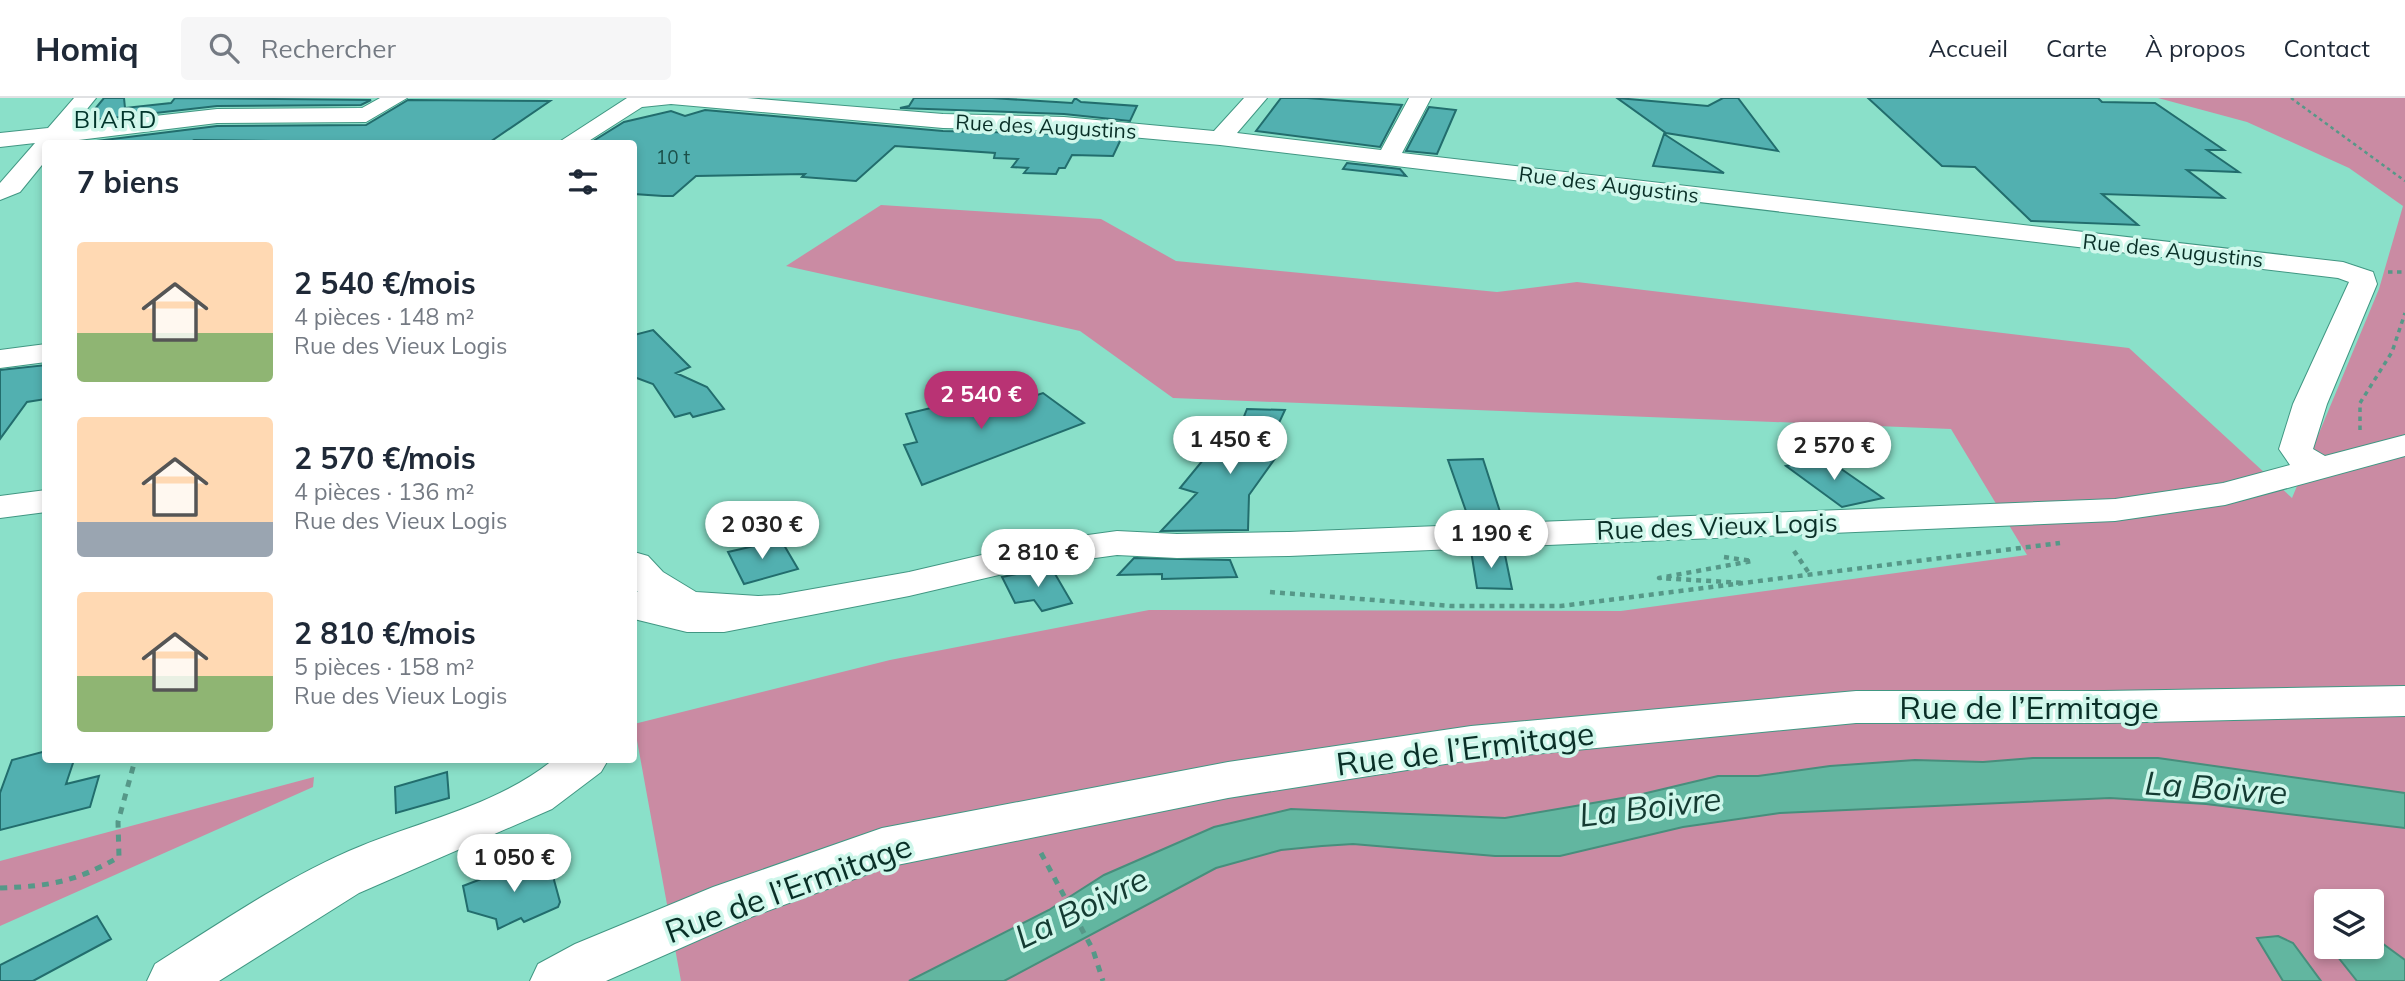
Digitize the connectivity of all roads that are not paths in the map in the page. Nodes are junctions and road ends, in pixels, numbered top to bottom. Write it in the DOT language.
graph roads {
  1 [pos="85,98"];
  2 [pos="396,98"];
  3 [pos="1256,98"];
  4 [pos="1420,98"];
  5 [pos="634,99"];
  6 [pos="53,134"];
  7 [pos="1220,138"];
  8 [pos="0,140"];
  9 [pos="48,140"];
  10 [pos="573,140"];
  11 [pos="42,148"];
  12 [pos="1388,158"];
  13 [pos="4,195"];
  14 [pos="42,354"];
  15 [pos="0,359"];
  16 [pos="2405,445"];
  17 [pos="2320,468"];
  18 [pos="42,502"];
  19 [pos="0,507"];
  20 [pos="639,597"];
  21 [pos="2405,701"];
  22 [pos="581,763"];
  23 [pos="176,981"];
  24 [pos="558,981"];
  1 -- 6 [label="street"];
  2 -- 6 [label="street"];
  3 -- 7 [label="street"];
  4 -- 12 [label="street"];
  5 -- 7 [label="street, Rue des Augustins"];
  5 -- 10 [label="street"];
  6 -- 8 [label="street"];
  6 -- 9 [label="street"];
  7 -- 12 [label="street, Rue des Augustins"];
  11 -- 13 [label="street"];
  12 -- 17 [label="street, Rue des Augustins"];
  14 -- 15 [label="street"];
  16 -- 17 [label="street, Rue des Vieux Logis"];
  17 -- 20 [label="street, Rue des Vieux Logis"];
  18 -- 19 [label="street"];
  21 -- 24 [label="street, Rue de l’Ermitage"];
  22 -- 23 [label="street"];
}
